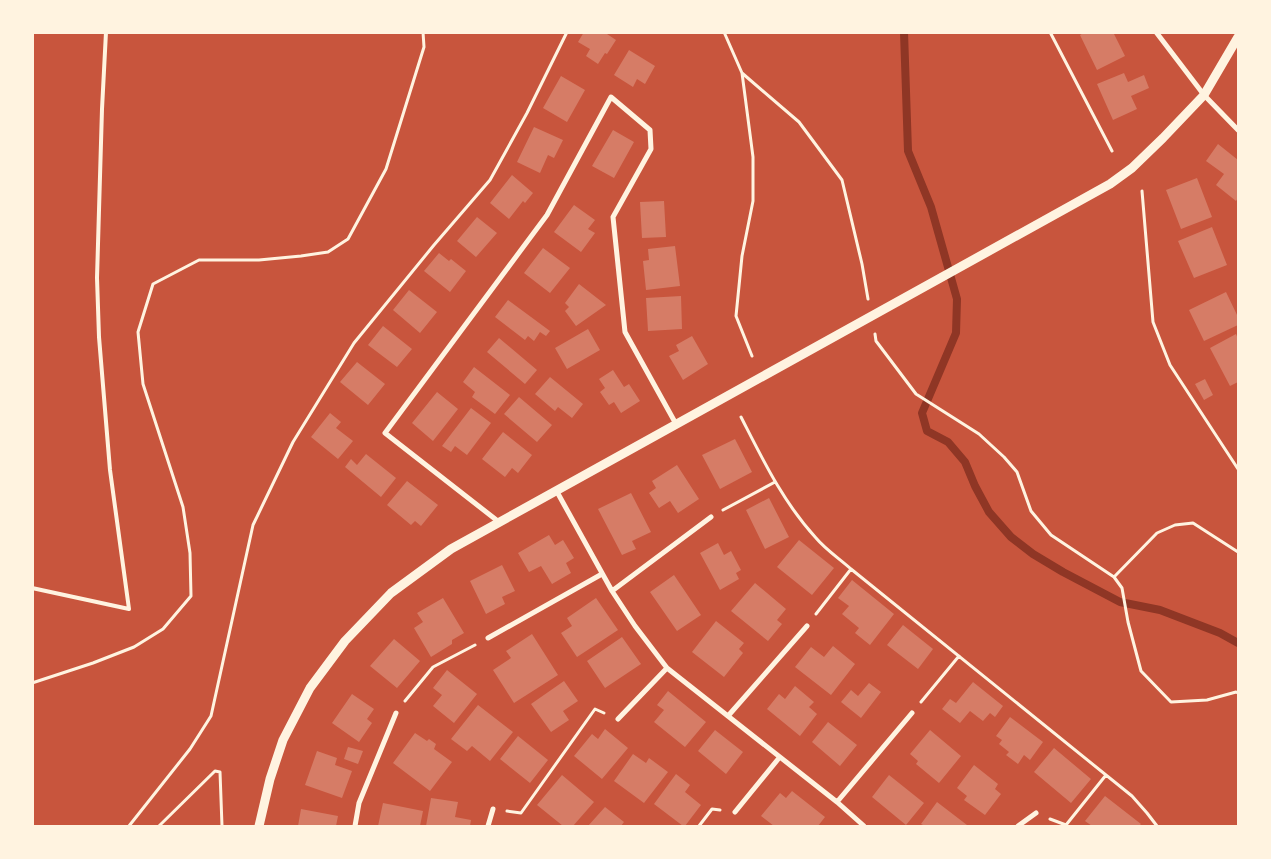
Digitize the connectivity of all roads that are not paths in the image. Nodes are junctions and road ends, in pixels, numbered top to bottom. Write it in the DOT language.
graph roads {
  1 [pos="106,32"];
  2 [pos="1156,32"];
  3 [pos="1238,37"];
  4 [pos="1204,95"];
  5 [pos="1238,130"];
  6 [pos="676,424"];
  7 [pos="556,490"];
  8 [pos="711,517"];
  9 [pos="499,522"];
  10 [pos="602,574"];
  11 [pos="32,588"];
  12 [pos="612,590"];
  13 [pos="807,626"];
  14 [pos="488,638"];
  15 [pos="666,668"];
  16 [pos="396,713"];
  17 [pos="912,713"];
  18 [pos="728,716"];
  19 [pos="618,719"];
  20 [pos="779,758"];
  21 [pos="837,802"];
  22 [pos="493,809"];
  23 [pos="735,812"];
  24 [pos="1036,813"];
  25 [pos="259,826"];
  26 [pos="355,826"];
  27 [pos="488,826"];
  28 [pos="864,826"];
  29 [pos="1018,826"];
  1 -- 11 [label="lane"];
  2 -- 4 [label="street"];
  3 -- 4 [label="street"];
  4 -- 5 [label="street"];
  4 -- 6 [label="street"];
  6 -- 7 [label="street"];
  6 -- 9 [label="street"];
  7 -- 9 [label="street"];
  7 -- 10 [label="street"];
  8 -- 12 [label="street"];
  9 -- 25 [label="street"];
  10 -- 12 [label="street"];
  10 -- 14 [label="street"];
  12 -- 15 [label="street"];
  13 -- 18 [label="street"];
  15 -- 18 [label="street"];
  15 -- 19 [label="street"];
  16 -- 26 [label="street"];
  17 -- 21 [label="street"];
  18 -- 20 [label="street"];
  20 -- 21 [label="street"];
  20 -- 23 [label="street"];
  21 -- 28 [label="street"];
  22 -- 27 [label="street"];
  24 -- 29 [label="street"];
}
